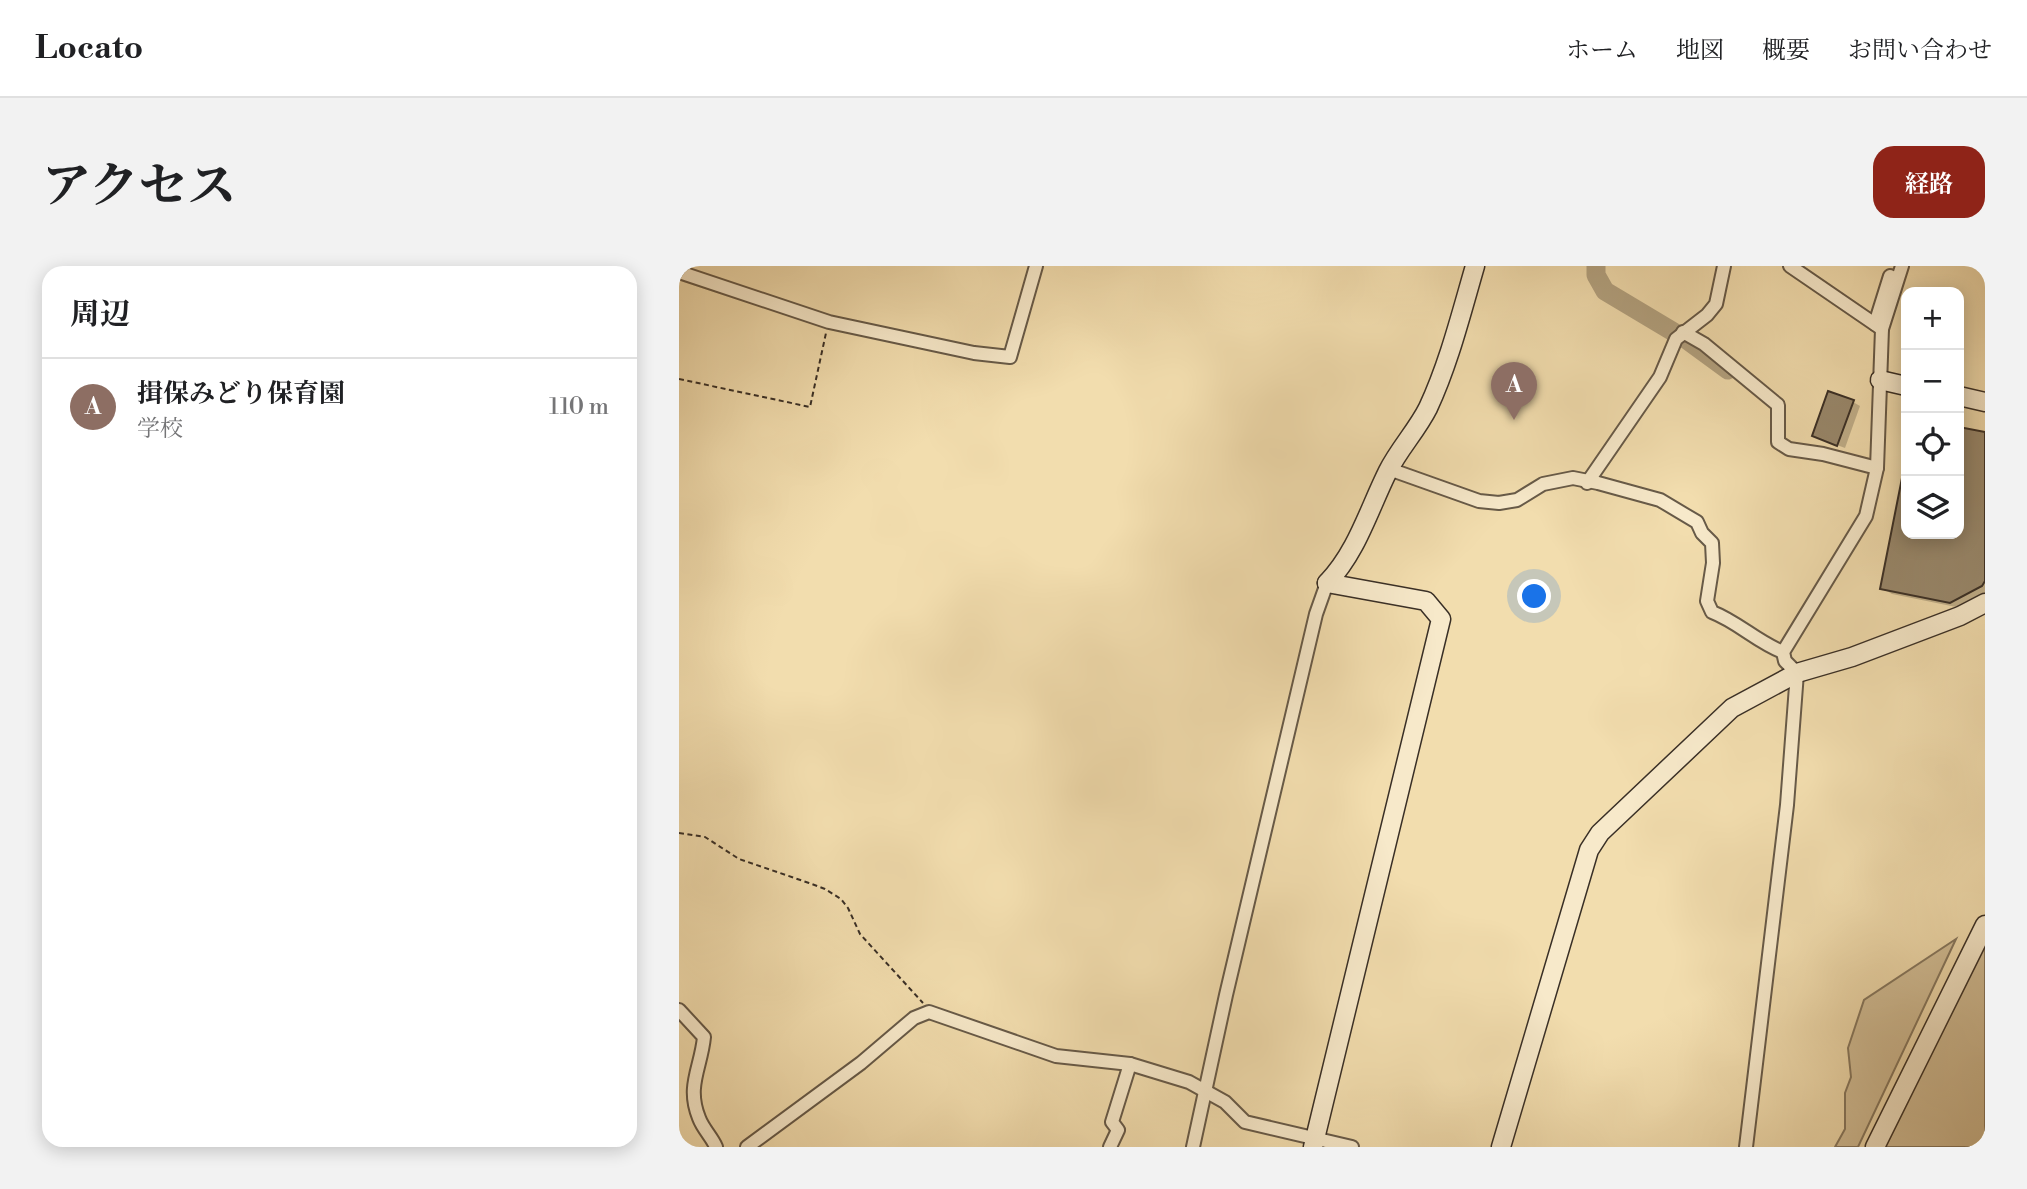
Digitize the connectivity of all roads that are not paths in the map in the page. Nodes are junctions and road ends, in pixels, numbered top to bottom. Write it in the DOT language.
graph roads {
  1 [pos="1036,266"];
  2 [pos="1475,266"];
  3 [pos="1724,266"];
  4 [pos="1790,266"];
  5 [pos="1894,266"];
  6 [pos="1902,266"];
  7 [pos="679,272"];
  8 [pos="1878,326"];
  9 [pos="1683,332"];
  10 [pos="1880,380"];
  11 [pos="1901,385"];
  12 [pos="1964,397"];
  13 [pos="1985,402"];
  14 [pos="1877,468"];
  15 [pos="1389,469"];
  16 [pos="1587,483"];
  17 [pos="1327,583"];
  18 [pos="1985,603"];
  19 [pos="1783,652"];
  20 [pos="1797,673"];
  21 [pos="1985,925"];
  22 [pos="679,1010"];
  23 [pos="1131,1064"];
  24 [pos="1206,1090"];
  25 [pos="1314,1143"];
  26 [pos="716,1147"];
  27 [pos="747,1147"];
  28 [pos="1110,1147"];
  29 [pos="1193,1147"];
  30 [pos="1352,1147"];
  31 [pos="1501,1147"];
  32 [pos="1746,1147"];
  33 [pos="1875,1147"];
  1 -- 7 [label="street"];
  2 -- 15 [label="street"];
  3 -- 9 [label="street"];
  4 -- 8 [label="street"];
  5 -- 8 [label="street"];
  6 -- 8 [label="street"];
  8 -- 10 [label="street"];
  9 -- 14 [label="street"];
  9 -- 16 [label="street"];
  10 -- 11 [label="street"];
  10 -- 14 [label="street"];
  12 -- 13 [label="street"];
  14 -- 19 [label="street"];
  15 -- 16 [label="street"];
  15 -- 17 [label="street"];
  16 -- 19 [label="street"];
  17 -- 24 [label="street"];
  17 -- 25 [label="street"];
  18 -- 20 [label="street"];
  19 -- 20 [label="street"];
  20 -- 31 [label="street"];
  20 -- 32 [label="street"];
  21 -- 33 [label="street"];
  22 -- 26 [label="street"];
  23 -- 24 [label="street"];
  23 -- 27 [label="street"];
  23 -- 28 [label="street"];
  24 -- 25 [label="street"];
  24 -- 29 [label="street"];
  25 -- 30 [label="street"];
}
